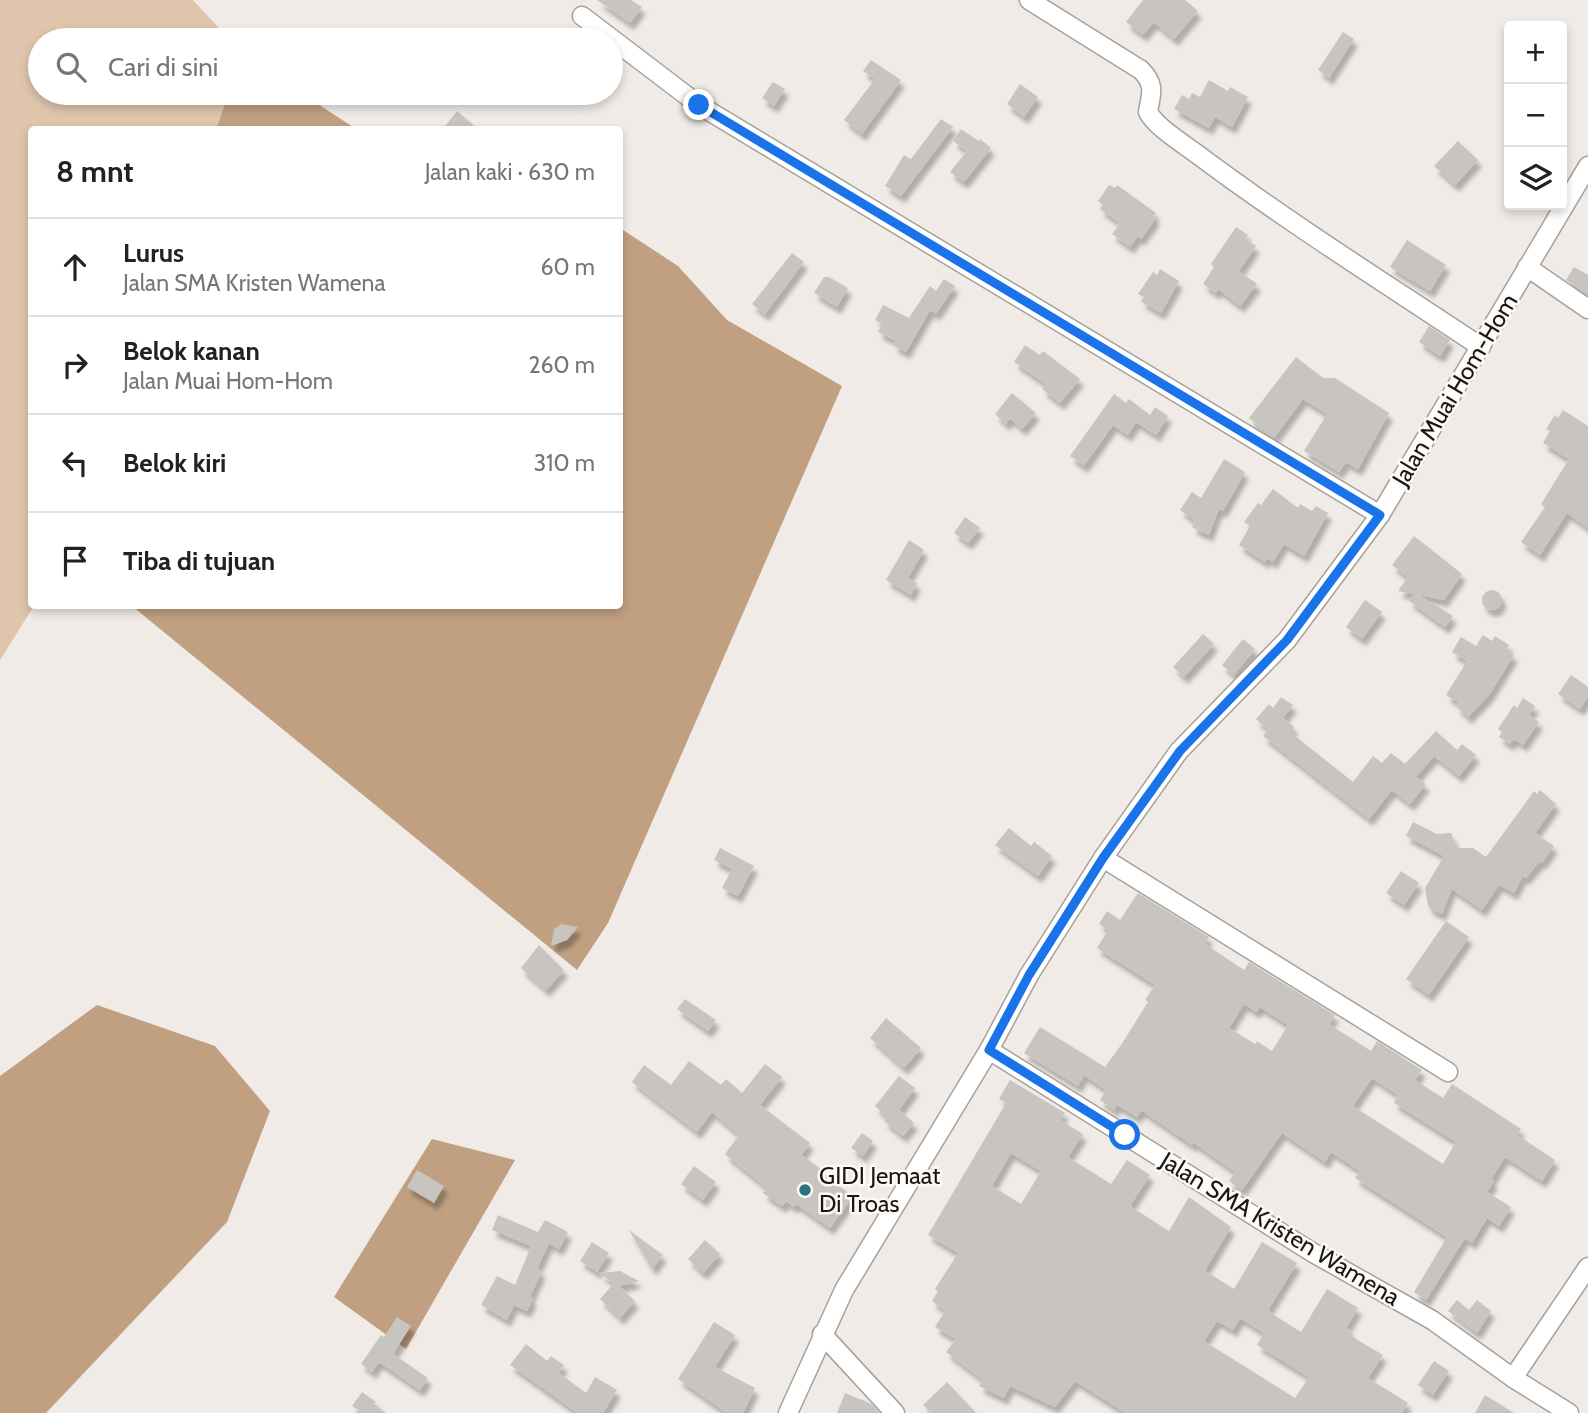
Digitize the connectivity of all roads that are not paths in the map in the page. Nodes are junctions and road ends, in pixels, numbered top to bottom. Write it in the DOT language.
graph roads {
  1 [pos="1029,0"];
  2 [pos="582,16"];
  3 [pos="598,28"];
  4 [pos="623,47"];
  5 [pos="1588,166"];
  6 [pos="1527,267"];
  7 [pos="1588,309"];
  8 [pos="1481,347"];
  9 [pos="1380,515"];
  10 [pos="1103,858"];
  11 [pos="989,1050"];
  12 [pos="1448,1072"];
  13 [pos="1588,1267"];
  14 [pos="822,1334"];
  15 [pos="1513,1378"];
  16 [pos="789,1413"];
  17 [pos="895,1413"];
  18 [pos="1569,1413"];
  1 -- 8 [label="street"];
  2 -- 3 [label="street"];
  4 -- 9 [label="street"];
  5 -- 6 [label="street, Jalan Muai Hom-Hom"];
  6 -- 7 [label="street"];
  6 -- 8 [label="street, Jalan Muai Hom-Hom"];
  8 -- 9 [label="street, Jalan Muai Hom-Hom"];
  9 -- 10 [label="street, Jalan Muai Hom-Hom"];
  10 -- 11 [label="street, Jalan Muai Hom-Hom"];
  10 -- 12 [label="street"];
  11 -- 14 [label="street, Jalan Muai Hom-Hom"];
  11 -- 15 [label="street, Jalan SMA Kristen Wamena"];
  13 -- 15 [label="street"];
  14 -- 16 [label="street, Jalan Muai Hom-Hom"];
  14 -- 17 [label="street"];
  15 -- 18 [label="street, Jalan SMA Kristen Wamena"];
}
